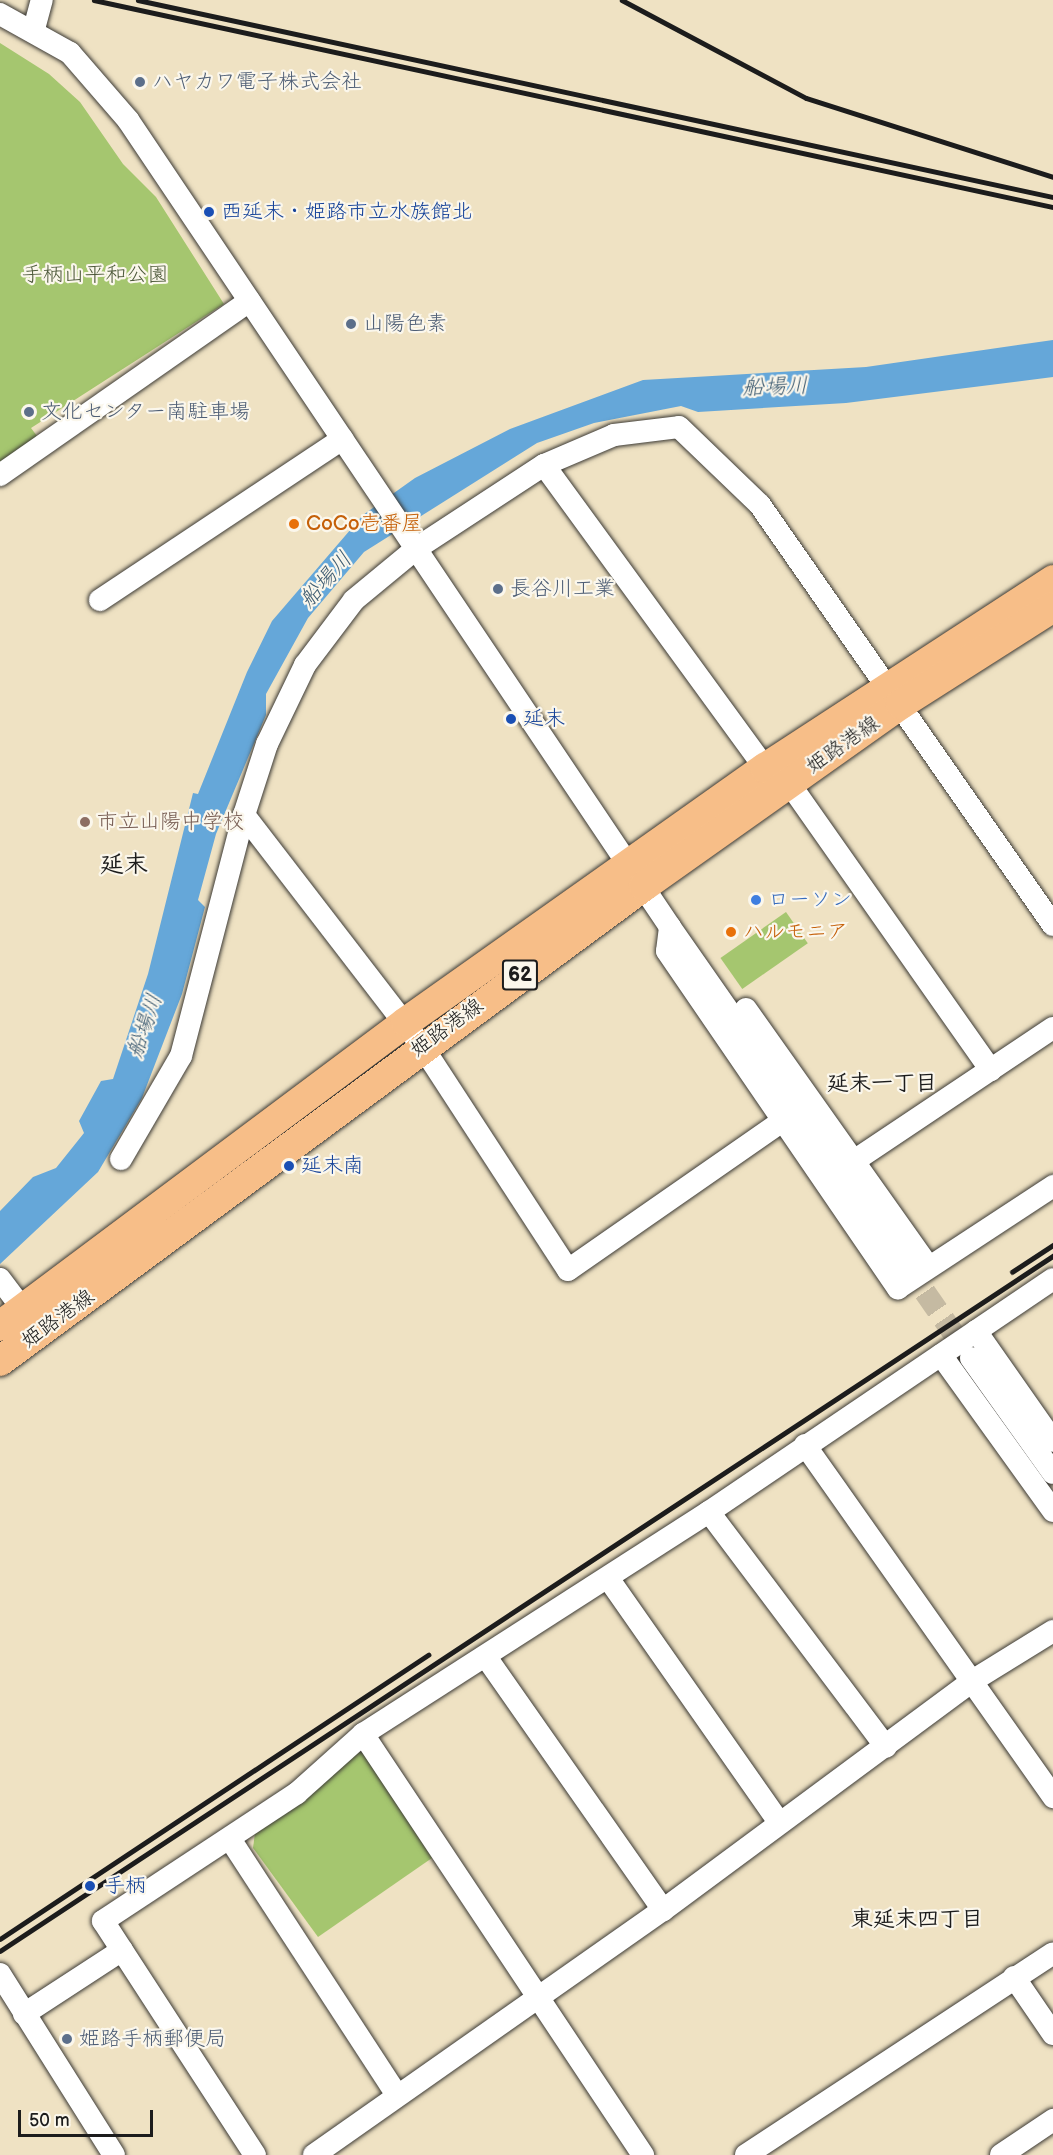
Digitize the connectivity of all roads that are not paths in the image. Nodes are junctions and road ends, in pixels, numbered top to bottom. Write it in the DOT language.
graph roads {
  1 [pos="42,0"];
  2 [pos="0,14"];
  3 [pos="33,29"];
  4 [pos="249,301"];
  5 [pos="342,440"];
  6 [pos="544,465"];
  7 [pos="0,475"];
  8 [pos="417,548"];
  9 [pos="1053,580"];
  10 [pos="99,600"];
  11 [pos="1053,607"];
  12 [pos="894,695"];
  13 [pos="777,776"];
  14 [pos="244,815"];
  15 [pos="637,876"];
  16 [pos="1053,925"];
  17 [pos="670,927"];
  18 [pos="1053,1028"];
  19 [pos="414,1034"];
  20 [pos="991,1070"];
  21 [pos="782,1121"];
  22 [pos="121,1159"];
  23 [pos="854,1161"];
  24 [pos="1053,1186"];
  25 [pos="917,1266"];
  26 [pos="0,1279"];
  27 [pos="1053,1280"];
  28 [pos="11,1318"];
  29 [pos="976,1331"];
  30 [pos="941,1355"];
  31 [pos="971,1358"];
  32 [pos="0,1361"];
  33 [pos="1053,1441"];
  34 [pos="805,1445"];
  35 [pos="1053,1473"];
  36 [pos="1053,1511"];
  37 [pos="709,1512"];
  38 [pos="608,1578"];
  39 [pos="1053,1631"];
  40 [pos="486,1657"];
  41 [pos="972,1681"];
  42 [pos="363,1734"];
  43 [pos="886,1747"];
  44 [pos="1053,1797"];
  45 [pos="779,1822"];
  46 [pos="230,1839"];
  47 [pos="663,1910"];
  48 [pos="122,1950"];
  49 [pos="1053,1953"];
  50 [pos="0,1974"];
  51 [pos="1014,1977"];
  52 [pos="538,1997"];
  53 [pos="24,2014"];
  54 [pos="1053,2034"];
  55 [pos="398,2095"];
  56 [pos="1053,2120"];
  57 [pos="114,2155"];
  58 [pos="255,2155"];
  59 [pos="314,2155"];
  60 [pos="642,2155"];
  61 [pos="746,2155"];
  62 [pos="1001,2155"];
  1 -- 3 [label="street"];
  2 -- 3 [label="street"];
  3 -- 4 [label="street"];
  4 -- 5 [label="street"];
  4 -- 7 [label="street"];
  5 -- 8 [label="street"];
  5 -- 10 [label="street"];
  6 -- 8 [label="street"];
  6 -- 12 [label="street"];
  6 -- 13 [label="street"];
  8 -- 14 [label="street"];
  8 -- 15 [label="street"];
  9 -- 12 [label="main road, 姫路港線 / 62"];
  11 -- 12 [label="main road, 姫路港線 / 62"];
  12 -- 13 [label="main road, 姫路港線 / 62"];
  12 -- 16 [label="street"];
  13 -- 15 [label="main road, 姫路港線 / 62"];
  13 -- 20 [label="street"];
  14 -- 19 [label="street"];
  14 -- 22 [label="street"];
  15 -- 17 [label="street"];
  15 -- 19 [label="main road, 姫路港線 / 62"];
  17 -- 21 [label="street"];
  17 -- 23 [label="street"];
  17 -- 25 [label="street"];
  18 -- 20 [label="street"];
  19 -- 21 [label="street"];
  19 -- 28 [label="main road, 姫路港線 / 62"];
  19 -- 32 [label="main road, 姫路港線 / 62"];
  20 -- 23 [label="street"];
  21 -- 25 [label="street"];
  23 -- 25 [label="street"];
  24 -- 25 [label="street"];
  26 -- 28 [label="street"];
  27 -- 29 [label="street"];
  29 -- 30 [label="street"];
  29 -- 33 [label="street"];
  30 -- 34 [label="street"];
  30 -- 36 [label="street"];
  31 -- 35 [label="street"];
  34 -- 37 [label="street"];
  34 -- 41 [label="street"];
  37 -- 38 [label="street"];
  37 -- 43 [label="street"];
  38 -- 40 [label="street"];
  38 -- 45 [label="street"];
  39 -- 41 [label="street"];
  40 -- 42 [label="street"];
  40 -- 47 [label="street"];
  41 -- 43 [label="street"];
  41 -- 44 [label="street"];
  42 -- 46 [label="street"];
  42 -- 52 [label="street"];
  43 -- 45 [label="street"];
  45 -- 47 [label="street"];
  46 -- 48 [label="street"];
  46 -- 55 [label="street"];
  47 -- 52 [label="street"];
  48 -- 53 [label="street"];
  48 -- 58 [label="street"];
  49 -- 51 [label="street"];
  50 -- 53 [label="street"];
  51 -- 54 [label="street"];
  51 -- 61 [label="street"];
  52 -- 55 [label="street"];
  52 -- 60 [label="street"];
  53 -- 57 [label="street"];
  55 -- 59 [label="street"];
  56 -- 62 [label="street"];
}
